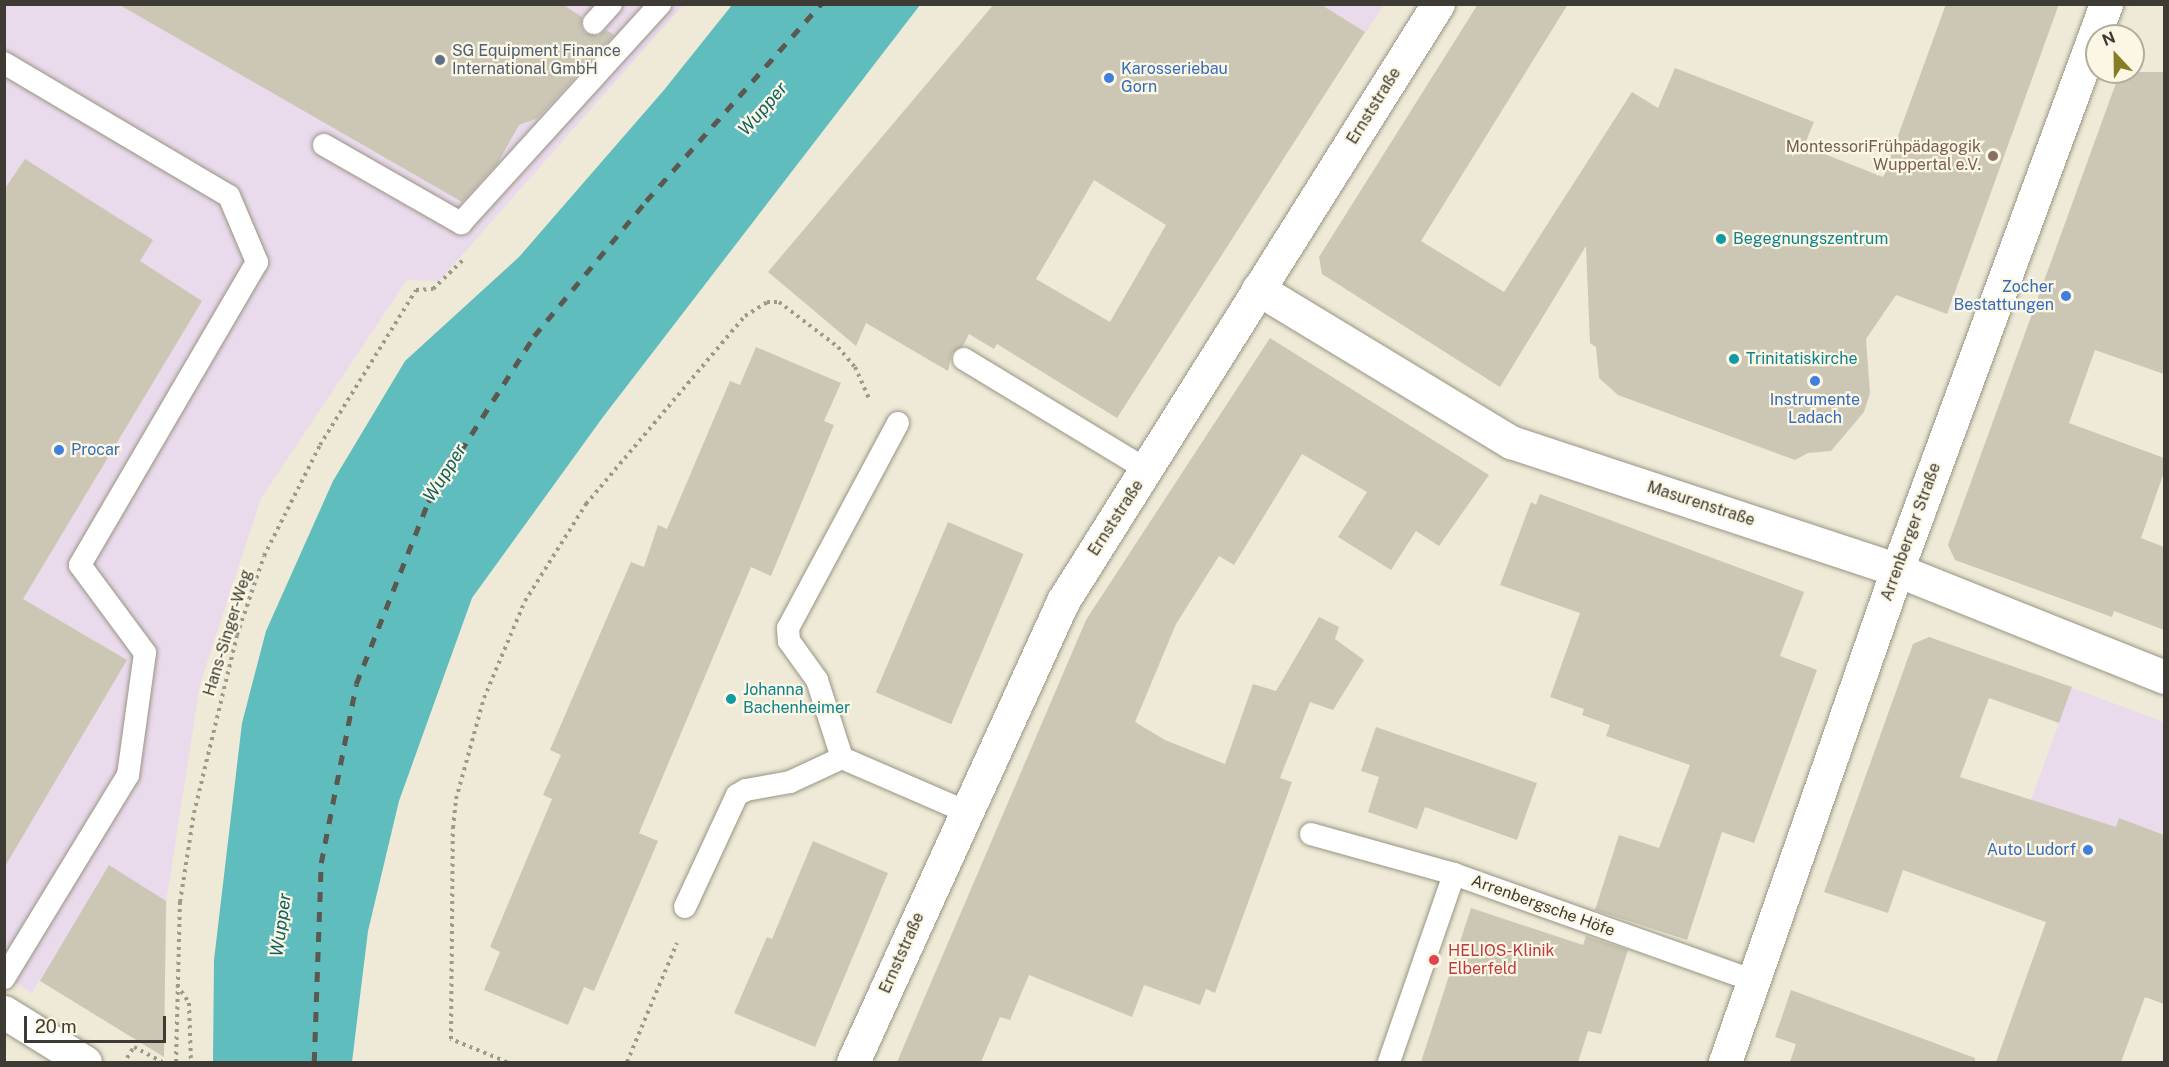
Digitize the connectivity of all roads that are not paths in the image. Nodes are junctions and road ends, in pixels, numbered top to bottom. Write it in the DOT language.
graph roads {
  1 [pos="611,4"];
  2 [pos="660,4"];
  3 [pos="2106,4"];
  4 [pos="1436,5"];
  5 [pos="594,24"];
  6 [pos="7,70"];
  7 [pos="324,146"];
  8 [pos="1258,289"];
  9 [pos="964,359"];
  10 [pos="898,423"];
  11 [pos="1147,470"];
  12 [pos="1897,570"];
  13 [pos="2164,677"];
  14 [pos="842,758"];
  15 [pos="967,812"];
  16 [pos="1311,834"];
  17 [pos="1454,874"];
  18 [pos="685,907"];
  19 [pos="4,978"];
  20 [pos="1751,980"];
  21 [pos="4,1011"];
  22 [pos="85,1062"];
  23 [pos="853,1062"];
  24 [pos="1389,1062"];
  25 [pos="1725,1062"];
  1 -- 5 [label="lane"];
  2 -- 7 [label="lane"];
  3 -- 12 [label="street, Arrenberger Straße"];
  4 -- 8 [label="street, Ernststraße"];
  6 -- 19 [label="lane"];
  8 -- 11 [label="street, Ernststraße"];
  8 -- 12 [label="street, Masurenstraße"];
  9 -- 11 [label="lane"];
  10 -- 14 [label="lane"];
  11 -- 15 [label="street, Ernststraße"];
  12 -- 13 [label="street, Masurenstraße"];
  12 -- 20 [label="street, Arrenberger Straße"];
  14 -- 15 [label="lane"];
  14 -- 18 [label="lane"];
  15 -- 23 [label="street, Ernststraße"];
  16 -- 17 [label="lane"];
  17 -- 20 [label="lane, Arrenbergsche Höfe"];
  17 -- 24 [label="lane, Arrenbergsche Höfe"];
  20 -- 25 [label="street, Arrenberger Straße"];
  21 -- 22 [label="street"];
}
